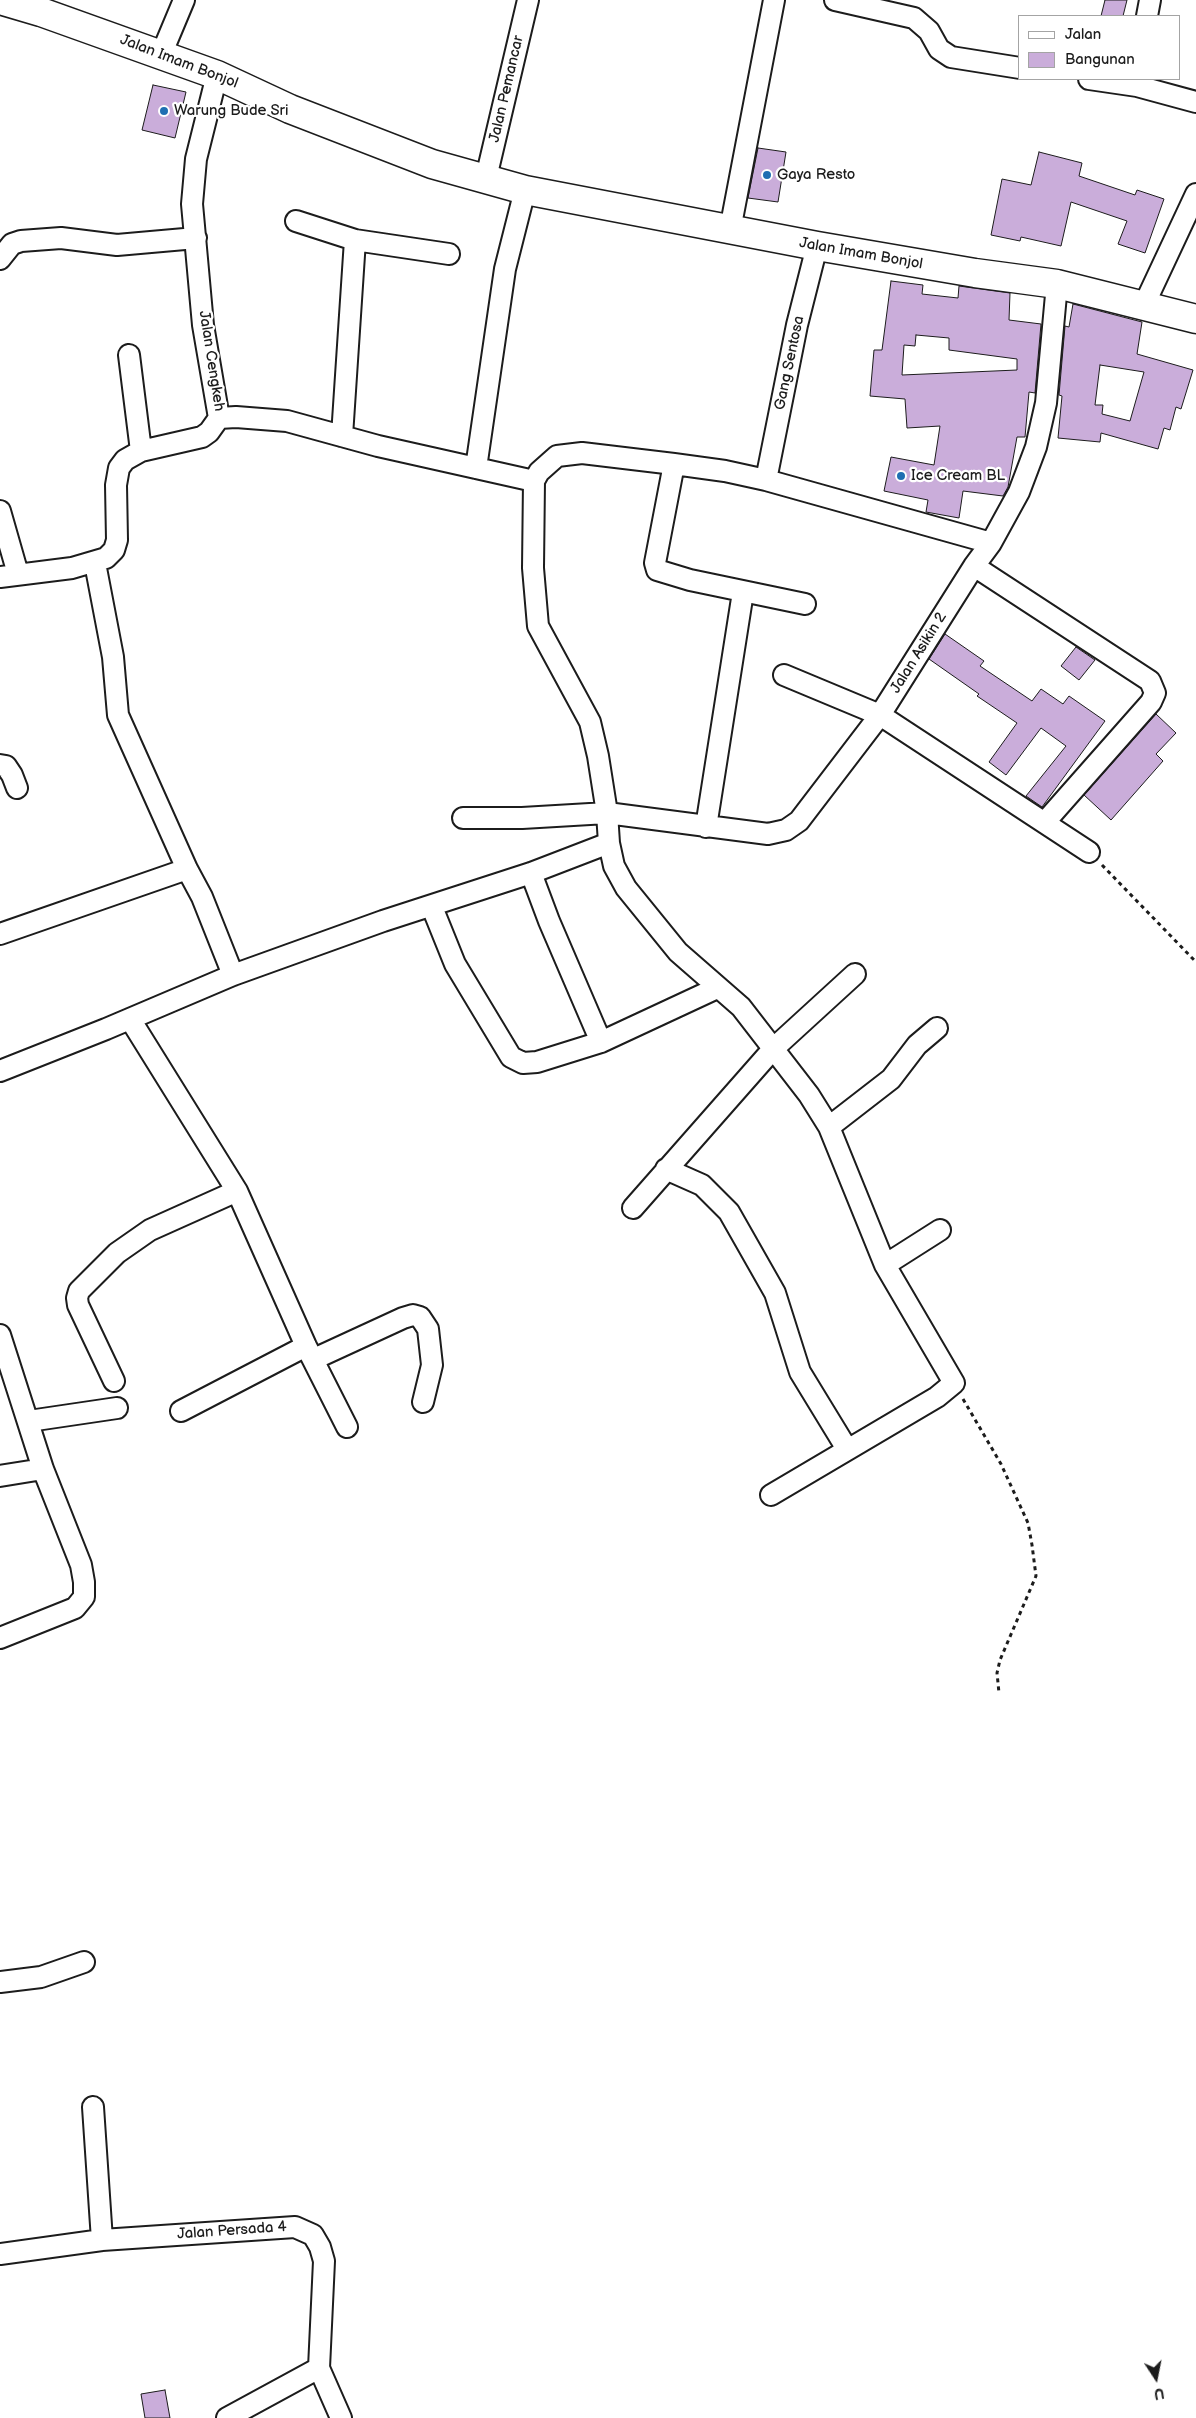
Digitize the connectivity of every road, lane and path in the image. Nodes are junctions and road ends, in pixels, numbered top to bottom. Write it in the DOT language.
graph roads {
  1 [pos="0,0"];
  2 [pos="184,0"];
  3 [pos="528,0"];
  4 [pos="774,0"];
  5 [pos="835,0"];
  6 [pos="1150,0"];
  7 [pos="45,6"];
  8 [pos="1147,15"];
  9 [pos="161,55"];
  10 [pos="1018,68"];
  11 [pos="217,75"];
  12 [pos="1105,80"];
  13 [pos="1137,82"];
  14 [pos="1196,102"];
  15 [pos="486,178"];
  16 [pos="525,190"];
  17 [pos="1196,194"];
  18 [pos="296,221"];
  19 [pos="730,230"];
  20 [pos="196,238"];
  21 [pos="355,240"];
  22 [pos="817,246"];
  23 [pos="449,254"];
  24 [pos="0,259"];
  25 [pos="1058,284"];
  26 [pos="1144,305"];
  27 [pos="1196,319"];
  28 [pos="128,355"];
  29 [pos="219,418"];
  30 [pos="342,436"];
  31 [pos="141,451"];
  32 [pos="674,464"];
  33 [pos="476,468"];
  34 [pos="766,480"];
  35 [pos="534,481"];
  36 [pos="0,511"];
  37 [pos="991,543"];
  38 [pos="95,563"];
  39 [pos="974,566"];
  40 [pos="9,576"];
  41 [pos="743,592"];
  42 [pos="805,604"];
  43 [pos="784,675"];
  44 [pos="880,715"];
  45 [pos="0,765"];
  46 [pos="17,788"];
  47 [pos="607,813"];
  48 [pos="463,818"];
  49 [pos="1046,822"];
  50 [pos="706,827"];
  51 [pos="608,843"];
  52 [pos="1089,852"];
  53 [pos="187,869"];
  54 [pos="531,873"];
  55 [pos="432,907"];
  56 [pos="0,934"];
  57 [pos="1196,962"];
  58 [pos="855,974"];
  59 [pos="234,975"];
  60 [pos="718,988"];
  61 [pos="130,1019"];
  62 [pos="937,1028"];
  63 [pos="601,1042"];
  64 [pos="773,1048"];
  65 [pos="0,1071"];
  66 [pos="829,1127"];
  67 [pos="666,1169"];
  68 [pos="237,1191"];
  69 [pos="633,1208"];
  70 [pos="940,1230"];
  71 [pos="885,1265"];
  72 [pos="0,1335"];
  73 [pos="310,1352"];
  74 [pos="114,1381"];
  75 [pos="954,1383"];
  76 [pos="423,1402"];
  77 [pos="117,1408"];
  78 [pos="181,1410"];
  79 [pos="29,1421"];
  80 [pos="347,1427"];
  81 [pos="846,1449"];
  82 [pos="43,1469"];
  83 [pos="0,1476"];
  84 [pos="771,1495"];
  85 [pos="0,1638"];
  86 [pos="999,1693"];
  87 [pos="84,1962"];
  88 [pos="0,1982"];
  89 [pos="93,2106"];
  90 [pos="102,2240"];
  91 [pos="0,2254"];
  92 [pos="319,2368"];
  93 [pos="227,2418"];
  94 [pos="341,2418"];
  1 -- 7 [label="highway, Jalan Imam Bonjol"];
  2 -- 9 [label="street"];
  3 -- 15 [label="street, Jalan Pemancar"];
  4 -- 19 [label="street"];
  5 -- 10 [label="street"];
  6 -- 8 [label="street"];
  7 -- 9 [label="highway, Jalan Imam Bonjol"];
  9 -- 11 [label="highway, Jalan Imam Bonjol"];
  11 -- 15 [label="highway, Jalan Imam Bonjol"];
  11 -- 20 [label="street, Jalan Cengkeh"];
  12 -- 13 [label="street"];
  13 -- 14 [label="street"];
  15 -- 16 [label="highway, Jalan Imam Bonjol"];
  16 -- 19 [label="highway, Jalan Imam Bonjol"];
  16 -- 33 [label="street"];
  17 -- 26 [label="street"];
  18 -- 21 [label="street"];
  19 -- 22 [label="highway, Jalan Imam Bonjol"];
  20 -- 24 [label="street"];
  20 -- 29 [label="street, Jalan Cengkeh"];
  21 -- 23 [label="street"];
  21 -- 30 [label="street"];
  22 -- 25 [label="highway, Jalan Imam Bonjol"];
  22 -- 34 [label="street, Gang Sentosa"];
  25 -- 26 [label="highway, Jalan Imam Bonjol"];
  25 -- 37 [label="street, Jalan Asikin 2"];
  26 -- 27 [label="highway, Jalan Imam Bonjol"];
  28 -- 31 [label="street"];
  29 -- 30 [label="street, Jalan Cengkeh"];
  29 -- 31 [label="street"];
  30 -- 33 [label="street, Jalan Cengkeh"];
  31 -- 38 [label="street"];
  32 -- 34 [label="street"];
  32 -- 35 [label="street"];
  32 -- 41 [label="street"];
  33 -- 35 [label="street, Jalan Cengkeh"];
  34 -- 37 [label="street"];
  35 -- 47 [label="street"];
  36 -- 40 [label="street"];
  37 -- 39 [label="street, Jalan Asikin 2"];
  38 -- 40 [label="street"];
  38 -- 53 [label="street"];
  39 -- 44 [label="street, Jalan Asikin 2"];
  39 -- 49 [label="street"];
  41 -- 42 [label="street"];
  41 -- 50 [label="street"];
  43 -- 44 [label="street"];
  44 -- 49 [label="street"];
  44 -- 50 [label="street, Jalan Asikin 2"];
  45 -- 46 [label="street"];
  47 -- 48 [label="street, Jalan Asikin 2"];
  47 -- 50 [label="street, Jalan Asikin 2"];
  47 -- 51 [label="street"];
  49 -- 52 [label="street"];
  51 -- 54 [label="street"];
  51 -- 60 [label="street"];
  52 -- 57 [label="path"];
  53 -- 56 [label="street"];
  53 -- 59 [label="street"];
  54 -- 55 [label="street"];
  54 -- 63 [label="street"];
  55 -- 59 [label="street"];
  55 -- 63 [label="street"];
  58 -- 64 [label="street"];
  59 -- 61 [label="street"];
  60 -- 63 [label="street"];
  60 -- 64 [label="street"];
  61 -- 65 [label="street"];
  61 -- 68 [label="street"];
  62 -- 66 [label="street"];
  64 -- 66 [label="street"];
  64 -- 67 [label="street"];
  66 -- 71 [label="street"];
  67 -- 69 [label="street"];
  67 -- 81 [label="street"];
  68 -- 73 [label="street"];
  68 -- 74 [label="street"];
  70 -- 71 [label="street"];
  71 -- 75 [label="street"];
  72 -- 79 [label="street"];
  73 -- 76 [label="street"];
  73 -- 78 [label="street"];
  73 -- 80 [label="street"];
  75 -- 81 [label="street"];
  75 -- 86 [label="path"];
  77 -- 79 [label="street"];
  79 -- 82 [label="street"];
  81 -- 84 [label="street"];
  82 -- 83 [label="street"];
  82 -- 85 [label="street"];
  87 -- 88 [label="street"];
  89 -- 90 [label="street"];
  90 -- 91 [label="street, Jalan Persada 4"];
  90 -- 92 [label="street, Jalan Persada 4"];
  92 -- 93 [label="street"];
  92 -- 94 [label="street"];
}
